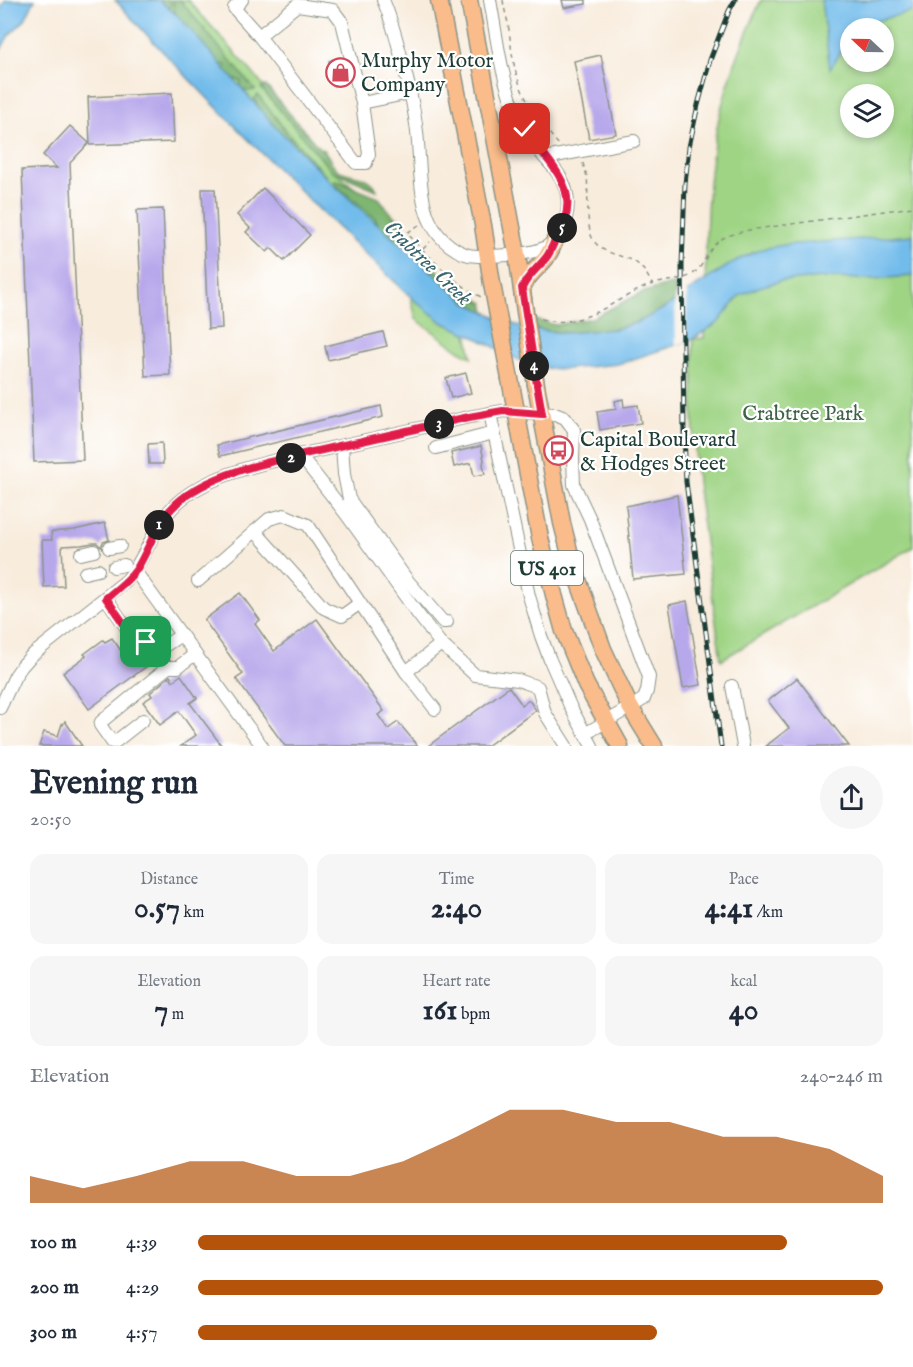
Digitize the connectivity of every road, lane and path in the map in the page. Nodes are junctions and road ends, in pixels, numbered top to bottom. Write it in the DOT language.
graph roads {
  1 [pos="242,0"];
  2 [pos="382,0"];
  3 [pos="439,0"];
  4 [pos="469,0"];
  5 [pos="490,0"];
  6 [pos="503,0"];
  7 [pos="316,4"];
  8 [pos="259,36"];
  9 [pos="410,93"];
  10 [pos="362,103"];
  11 [pos="634,141"];
  12 [pos="563,149"];
  13 [pos="576,152"];
  14 [pos="545,158"];
  15 [pos="913,207"];
  16 [pos="419,224"];
  17 [pos="555,240"];
  18 [pos="502,255"];
  19 [pos="652,285"];
  20 [pos="488,292"];
  21 [pos="523,293"];
  22 [pos="534,317"];
  23 [pos="517,412"];
  24 [pos="490,413"];
  25 [pos="542,414"];
  26 [pos="494,433"];
  27 [pos="342,446"];
  28 [pos="436,448"];
  29 [pos="300,455"];
  30 [pos="255,531"];
  31 [pos="94,551"];
  32 [pos="81,554"];
  33 [pos="124,567"];
  34 [pos="98,570"];
  35 [pos="85,573"];
  36 [pos="198,581"];
  37 [pos="106,598"];
  38 [pos="360,603"];
  39 [pos="447,622"];
  40 [pos="181,635"];
  41 [pos="441,644"];
  42 [pos="195,654"];
  43 [pos="406,672"];
  44 [pos="732,686"];
  45 [pos="630,707"];
  46 [pos="0,708"];
  47 [pos="435,709"];
  48 [pos="143,720"];
  49 [pos="606,722"];
  50 [pos="585,734"];
  51 [pos="262,746"];
  52 [pos="566,746"];
  53 [pos="592,746"];
  54 [pos="620,746"];
  55 [pos="654,746"];
  56 [pos="743,746"];
  1 -- 8 [label="street"];
  2 -- 9 [label="street"];
  3 -- 18 [label="main road, US 401"];
  4 -- 18 [label="main road, US 401"];
  5 -- 14 [label="street"];
  6 -- 12 [label="path"];
  7 -- 8 [label="street"];
  7 -- 10 [label="street"];
  8 -- 10 [label="street"];
  9 -- 10 [label="street"];
  9 -- 18 [label="street"];
  11 -- 13 [label="street"];
  13 -- 14 [label="street"];
  13 -- 19 [label="path"];
  14 -- 17 [label="street"];
  15 -- 19 [label="path"];
  16 -- 20 [label="path"];
  17 -- 18 [label="street"];
  17 -- 21 [label="main road"];
  18 -- 20 [label="main road, US 401"];
  18 -- 21 [label="main road, US 401"];
  19 -- 22 [label="path"];
  20 -- 23 [label="main road, US 401, bridge"];
  21 -- 25 [label="main road, US 401, bridge"];
  23 -- 24 [label="street"];
  23 -- 25 [label="street"];
  23 -- 49 [label="main road, US 401"];
  24 -- 26 [label="street"];
  24 -- 27 [label="street"];
  25 -- 45 [label="main road, US 401"];
  25 -- 45 [label="street"];
  26 -- 28 [label="street"];
  26 -- 50 [label="street"];
  27 -- 29 [label="street"];
  27 -- 39 [label="street"];
  29 -- 33 [label="street"];
  29 -- 41 [label="street"];
  30 -- 36 [label="street"];
  30 -- 38 [label="street"];
  30 -- 38 [label="street"];
  31 -- 32 [label="street"];
  33 -- 37 [label="street"];
  33 -- 40 [label="street"];
  34 -- 35 [label="street"];
  37 -- 40 [label="street"];
  37 -- 46 [label="street"];
  38 -- 43 [label="street"];
  40 -- 42 [label="street"];
  41 -- 43 [label="street"];
  41 -- 52 [label="street"];
  42 -- 48 [label="street"];
  42 -- 51 [label="street"];
  43 -- 47 [label="street"];
  44 -- 56 [label="street"];
  45 -- 49 [label="street"];
  45 -- 55 [label="main road, US 401"];
  49 -- 50 [label="street"];
  49 -- 54 [label="main road, US 401"];
  50 -- 53 [label="street"];
}
